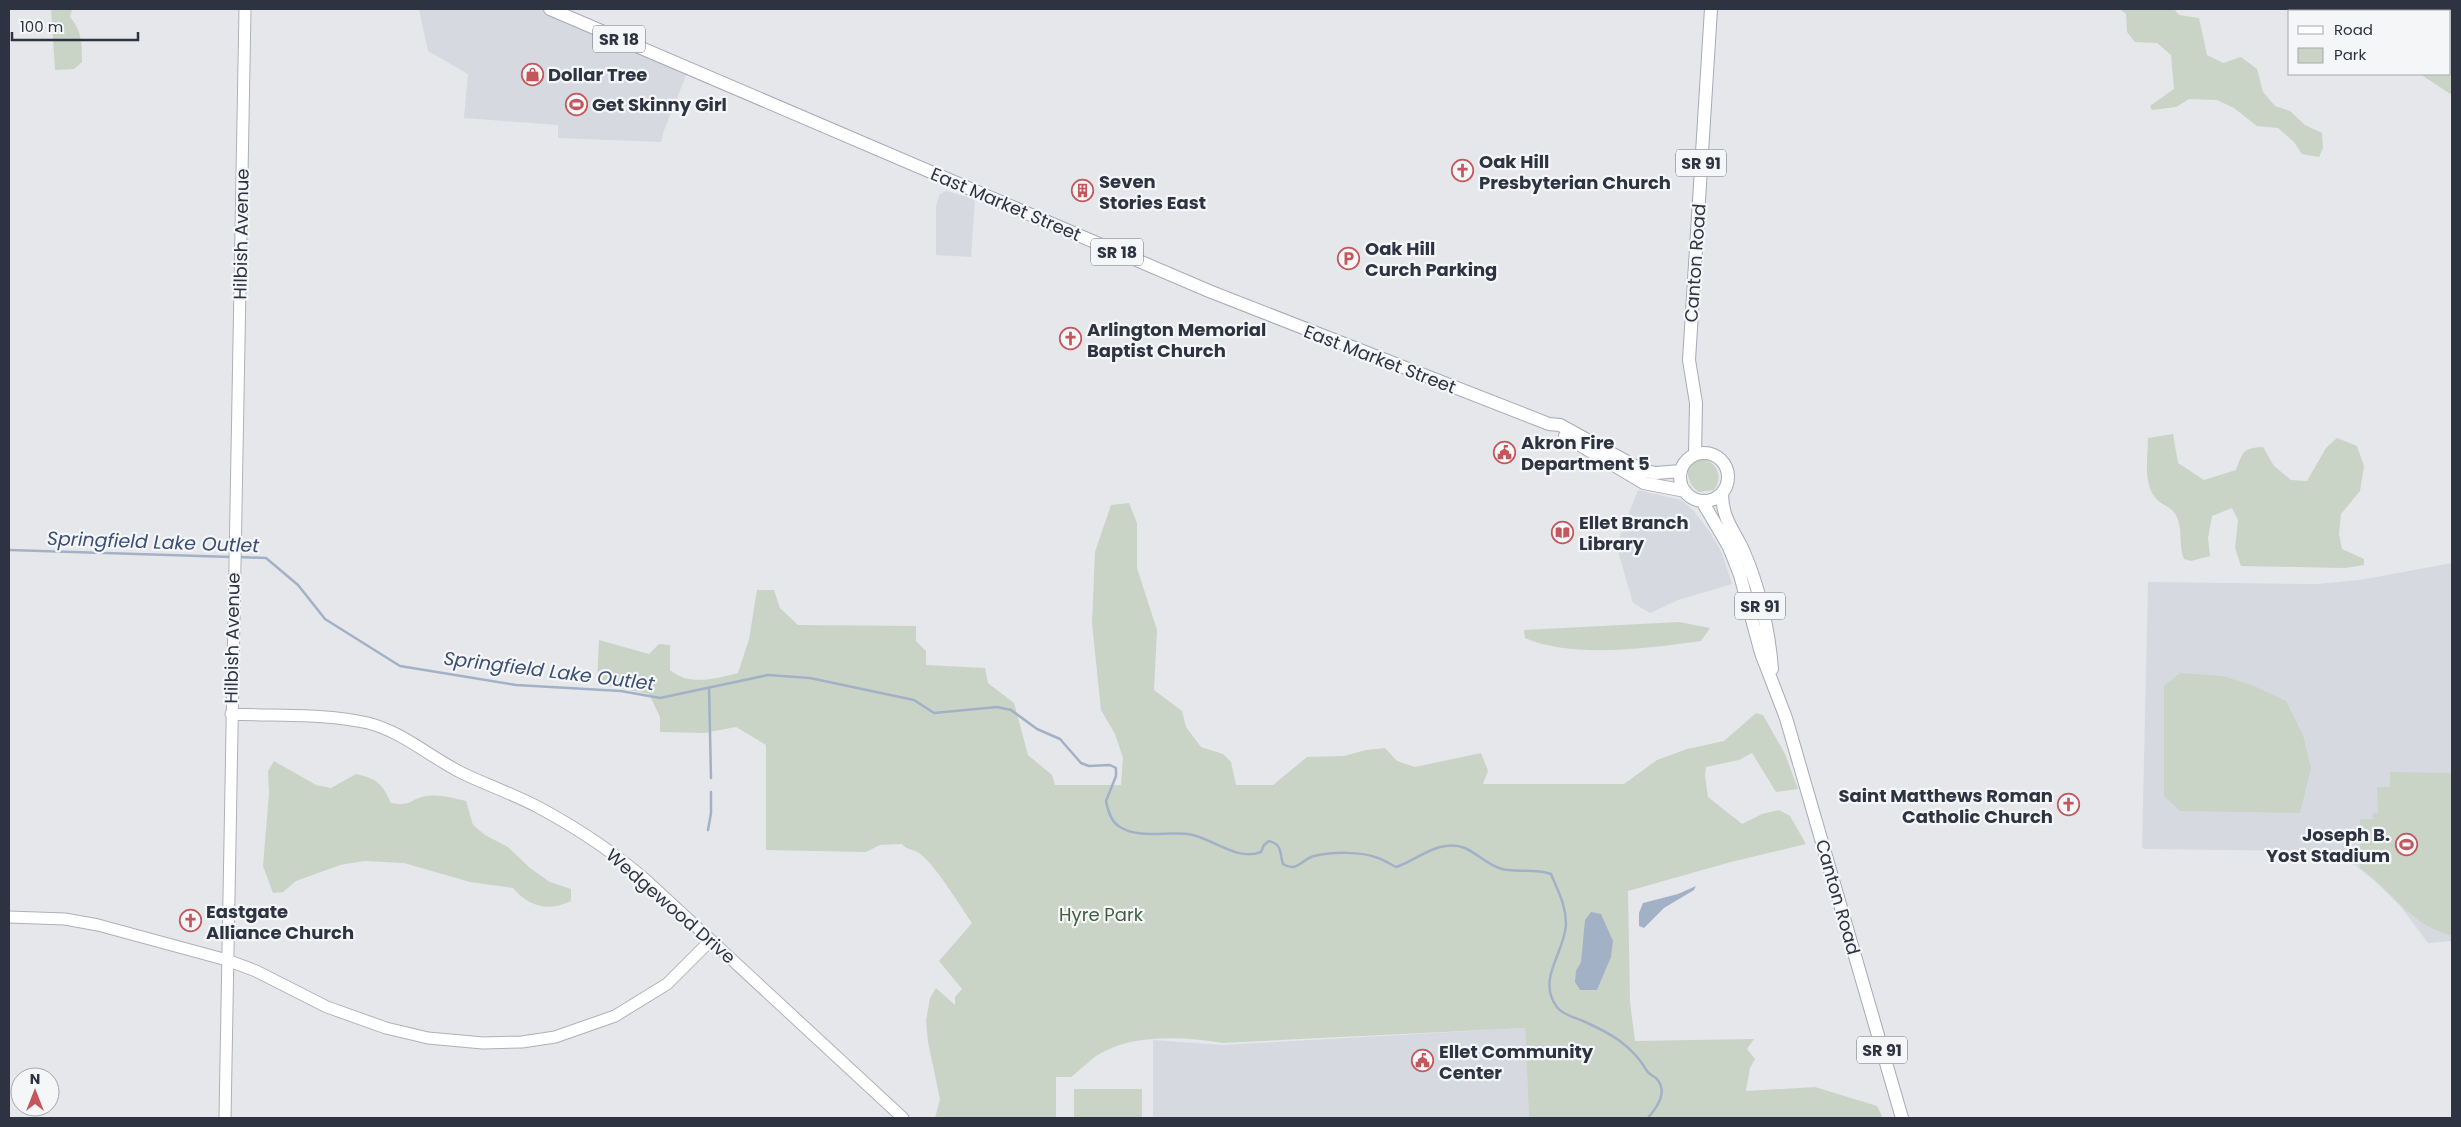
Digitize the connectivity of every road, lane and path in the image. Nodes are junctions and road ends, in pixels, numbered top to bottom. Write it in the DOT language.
graph roads {
  1 [pos="245,9"];
  2 [pos="550,9"];
  3 [pos="1711,9"];
  4 [pos="1550,424"];
  5 [pos="1697,427"];
  6 [pos="1695,455"];
  7 [pos="1713,455"];
  8 [pos="1681,471"];
  9 [pos="1685,491"];
  10 [pos="1722,493"];
  11 [pos="1702,501"];
  12 [pos="1772,677"];
  13 [pos="231,714"];
  14 [pos="9,917"];
  15 [pos="711,940"];
  16 [pos="227,960"];
  17 [pos="225,1118"];
  18 [pos="902,1118"];
  19 [pos="1902,1118"];
  1 -- 13 [label="street, Hilbish Avenue"];
  2 -- 4 [label="main road, East Market Street / SR 18"];
  3 -- 5 [label="main road, Canton Road / SR 91"];
  4 -- 8 [label="main road, East Market Street / SR 18"];
  4 -- 9 [label="main road, East Market Street / SR 18"];
  5 -- 6 [label="main road, Canton Road / SR 91"];
  5 -- 7 [label="main road, Canton Road / SR 91"];
  6 -- 7 [label="main road"];
  6 -- 8 [label="main road"];
  7 -- 10 [label="main road"];
  8 -- 9 [label="main road"];
  9 -- 11 [label="main road"];
  10 -- 11 [label="main road"];
  10 -- 12 [label="main road, Canton Road / SR 91"];
  11 -- 12 [label="main road, Canton Road / SR 91"];
  12 -- 19 [label="main road, Canton Road / SR 91"];
  13 -- 15 [label="street, Wedgewood Drive"];
  13 -- 16 [label="street, Hilbish Avenue"];
  14 -- 16 [label="street"];
  15 -- 16 [label="street"];
  15 -- 18 [label="street, Wedgewood Drive"];
  16 -- 17 [label="street, Hilbish Avenue"];
}
